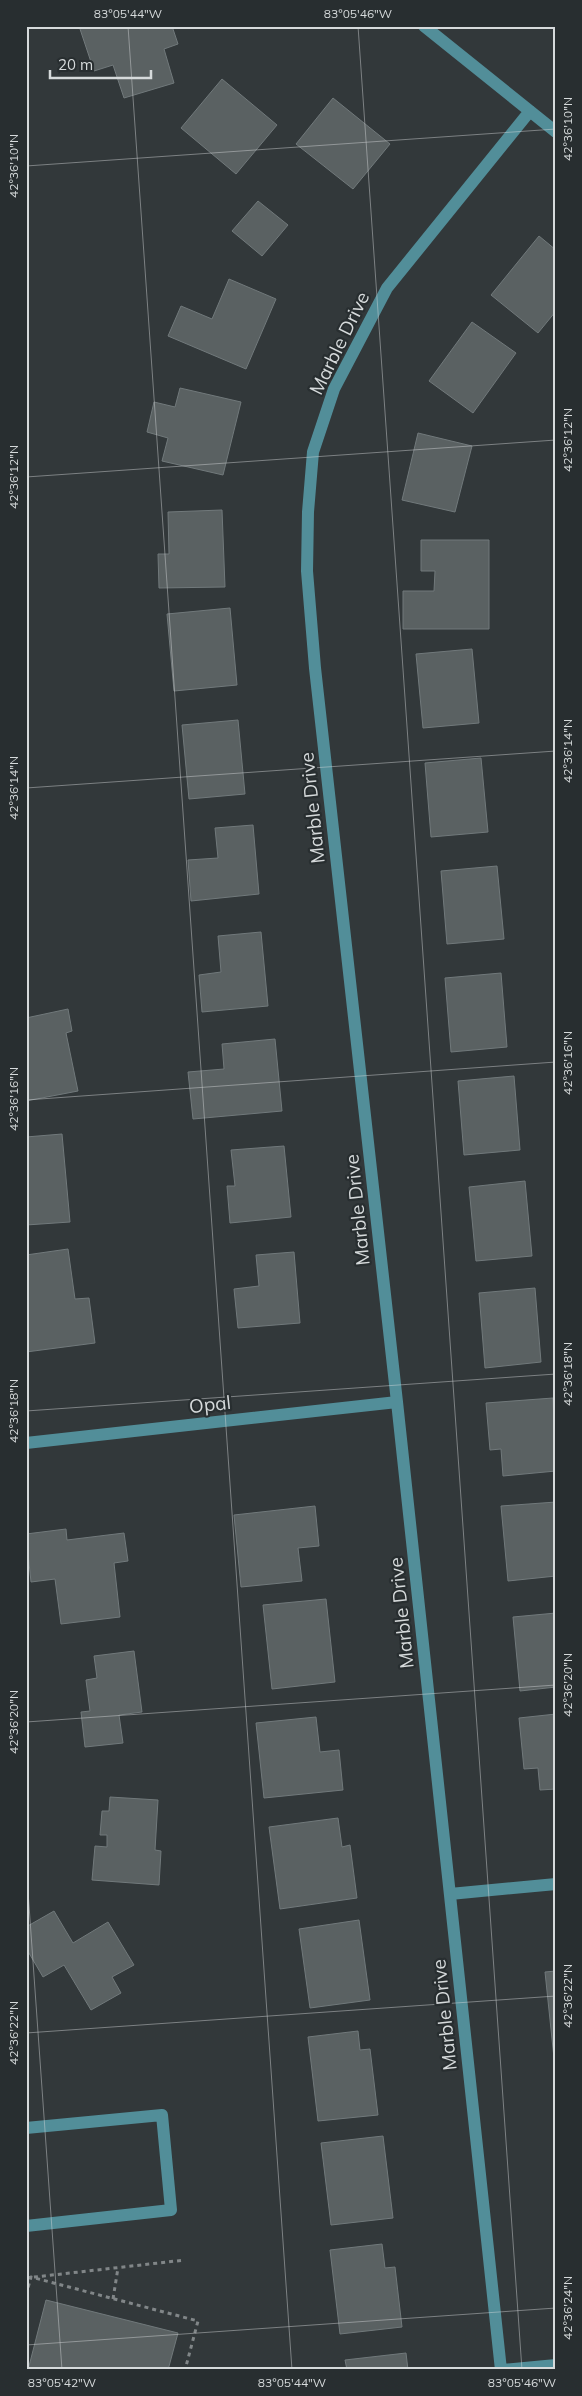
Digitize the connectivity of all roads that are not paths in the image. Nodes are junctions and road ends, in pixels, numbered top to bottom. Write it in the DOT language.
graph roads {
  1 [pos="424,26"];
  2 [pos="530,111"];
  3 [pos="556,132"];
  4 [pos="397,1402"];
  5 [pos="26,1443"];
  6 [pos="556,1884"];
  7 [pos="450,1894"];
  8 [pos="26,2128"];
  9 [pos="26,2226"];
  10 [pos="556,2365"];
  11 [pos="502,2370"];
  1 -- 2 [label="street"];
  2 -- 3 [label="street"];
  2 -- 4 [label="street, Marble Drive"];
  4 -- 5 [label="street, Opal"];
  4 -- 7 [label="street, Marble Drive"];
  6 -- 7 [label="street"];
  7 -- 11 [label="street, Marble Drive"];
  8 -- 9 [label="street"];
  10 -- 11 [label="street"];
}
